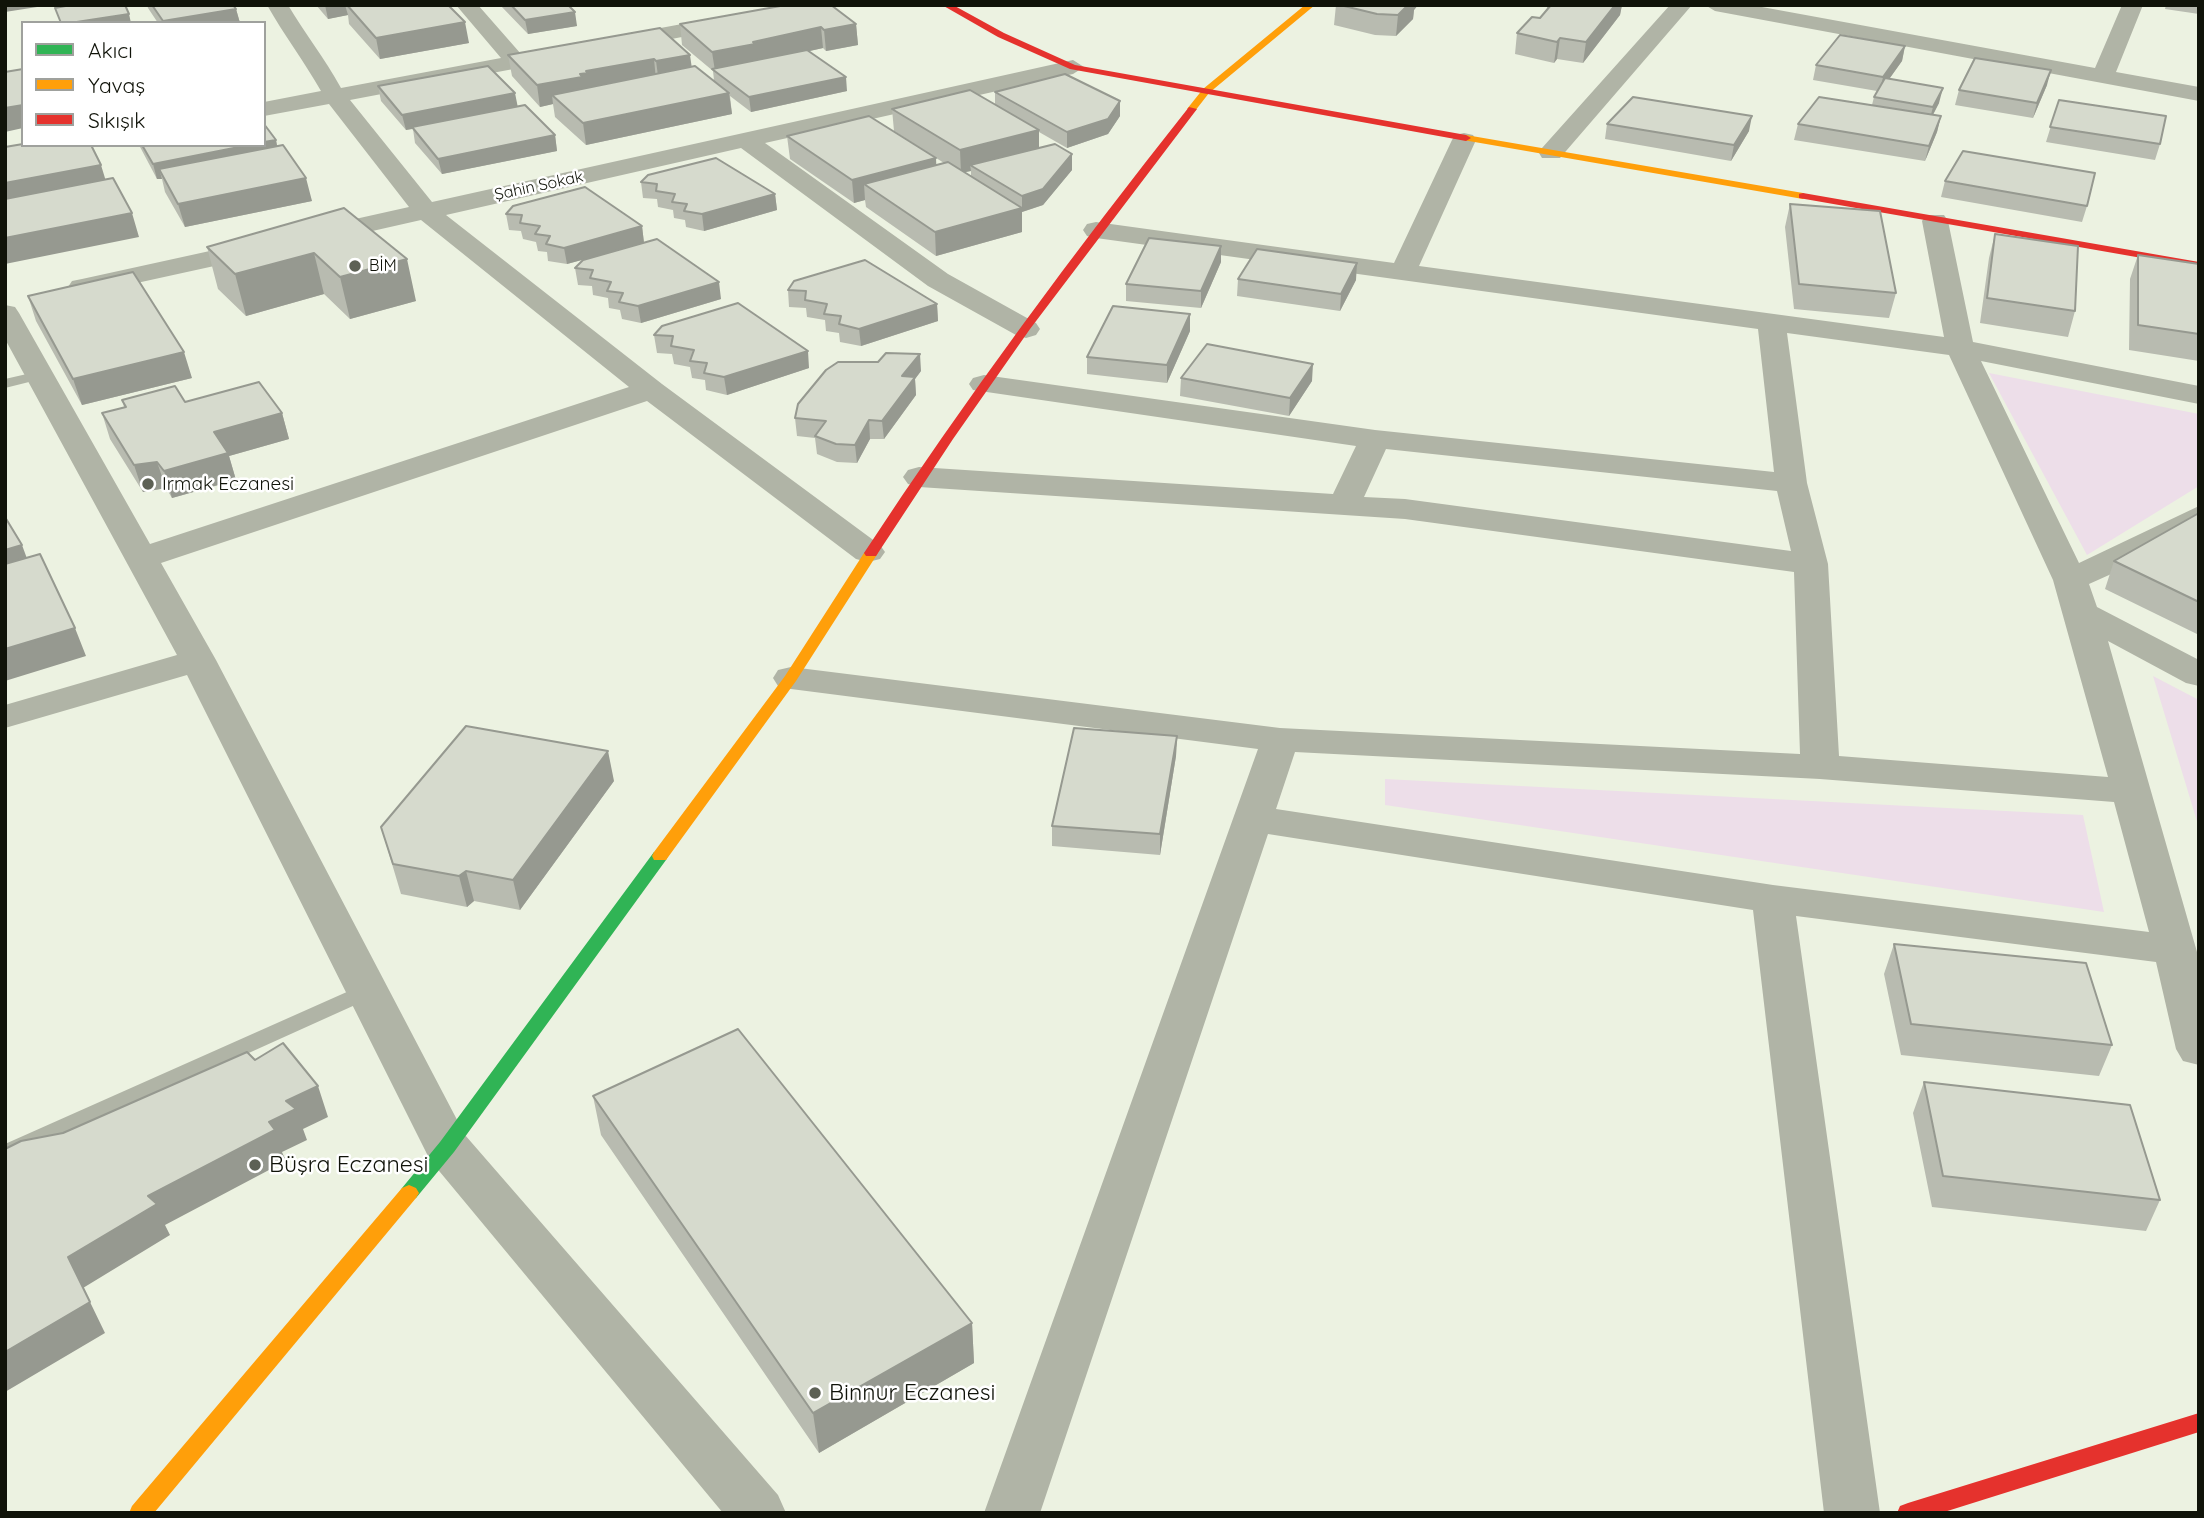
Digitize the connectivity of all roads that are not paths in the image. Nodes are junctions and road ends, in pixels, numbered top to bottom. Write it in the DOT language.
graph roads {
  1 [pos="277,5"];
  2 [pos="466,5"];
  3 [pos="695,5"];
  4 [pos="819,5"];
  5 [pos="946,5"];
  6 [pos="1311,5"];
  7 [pos="1682,5"];
  8 [pos="1715,5"];
  9 [pos="2133,5"];
  10 [pos="713,24"];
  11 [pos="515,61"];
  12 [pos="1131,62"];
  13 [pos="1073,67"];
  14 [pos="2103,76"];
  15 [pos="1206,91"];
  16 [pos="2199,94"];
  17 [pos="334,95"];
  18 [pos="266,109"];
  19 [pos="1464,140"];
  20 [pos="747,141"];
  21 [pos="1551,153"];
  22 [pos="425,211"];
  23 [pos="1935,221"];
  24 [pos="1096,230"];
  25 [pos="2199,265"];
  26 [pos="1404,270"];
  27 [pos="60,292"];
  28 [pos="10,306"];
  29 [pos="1772,323"];
  30 [pos="1026,329"];
  31 [pos="1960,348"];
  32 [pos="23,380"];
  33 [pos="984,384"];
  34 [pos="651,390"];
  35 [pos="2199,395"];
  36 [pos="1374,439"];
  37 [pos="919,477"];
  38 [pos="1791,483"];
  39 [pos="1344,505"];
  40 [pos="2199,516"];
  41 [pos="868,552"];
  42 [pos="141,558"];
  43 [pos="1811,564"];
  44 [pos="2070,580"];
  45 [pos="2082,613"];
  46 [pos="198,660"];
  47 [pos="2199,675"];
  48 [pos="791,678"];
  49 [pos="5,717"];
  50 [pos="1280,740"];
  51 [pos="1820,767"];
  52 [pos="2133,791"];
  53 [pos="1255,819"];
  54 [pos="1773,899"];
  55 [pos="2175,950"];
  56 [pos="367,991"];
  57 [pos="2199,1049"];
  58 [pos="447,1147"];
  59 [pos="5,1154"];
  60 [pos="2199,1422"];
  61 [pos="1982,1501"];
  62 [pos="140,1513"];
  63 [pos="758,1513"];
  64 [pos="1013,1513"];
  65 [pos="1852,1513"];
  66 [pos="1908,1513"];
  1 -- 17 [label="street"];
  2 -- 11 [label="street"];
  3 -- 10 [label="street"];
  4 -- 10 [label="street"];
  5 -- 13 [label="main road"];
  6 -- 15 [label="main road"];
  7 -- 21 [label="street"];
  8 -- 14 [label="street"];
  9 -- 14 [label="street"];
  10 -- 11 [label="street"];
  11 -- 17 [label="street"];
  12 -- 15 [label="main road"];
  13 -- 15 [label="main road"];
  13 -- 20 [label="street, Şahin Sokak"];
  14 -- 16 [label="street"];
  15 -- 19 [label="main road"];
  15 -- 24 [label="main road"];
  17 -- 18 [label="street"];
  17 -- 22 [label="street"];
  19 -- 21 [label="main road"];
  19 -- 26 [label="street"];
  20 -- 22 [label="street, Şahin Sokak"];
  20 -- 30 [label="street"];
  21 -- 23 [label="main road"];
  22 -- 27 [label="street, Şahin Sokak"];
  22 -- 34 [label="street"];
  23 -- 25 [label="main road"];
  23 -- 31 [label="street"];
  24 -- 26 [label="street"];
  24 -- 30 [label="main road"];
  26 -- 29 [label="street"];
  28 -- 32 [label="street"];
  29 -- 31 [label="street"];
  29 -- 38 [label="street"];
  30 -- 33 [label="main road"];
  31 -- 35 [label="street"];
  31 -- 44 [label="street"];
  32 -- 42 [label="street"];
  33 -- 36 [label="street"];
  33 -- 37 [label="main road"];
  34 -- 41 [label="street"];
  34 -- 42 [label="street"];
  36 -- 38 [label="street"];
  36 -- 39 [label="street"];
  37 -- 39 [label="street"];
  37 -- 41 [label="main road"];
  38 -- 43 [label="street"];
  39 -- 43 [label="street"];
  40 -- 44 [label="street"];
  41 -- 48 [label="main road"];
  42 -- 46 [label="street"];
  43 -- 51 [label="street"];
  44 -- 45 [label="street"];
  45 -- 47 [label="street"];
  45 -- 52 [label="street"];
  46 -- 49 [label="street"];
  46 -- 56 [label="street"];
  48 -- 50 [label="street"];
  48 -- 58 [label="main road"];
  50 -- 51 [label="street"];
  50 -- 53 [label="street"];
  51 -- 52 [label="street"];
  52 -- 55 [label="street"];
  53 -- 54 [label="street"];
  53 -- 64 [label="street"];
  54 -- 55 [label="street"];
  54 -- 65 [label="street"];
  55 -- 57 [label="street"];
  56 -- 58 [label="street"];
  56 -- 59 [label="lane"];
  58 -- 62 [label="main road"];
  58 -- 63 [label="street"];
  60 -- 61 [label="main road"];
  61 -- 66 [label="main road"];
}
